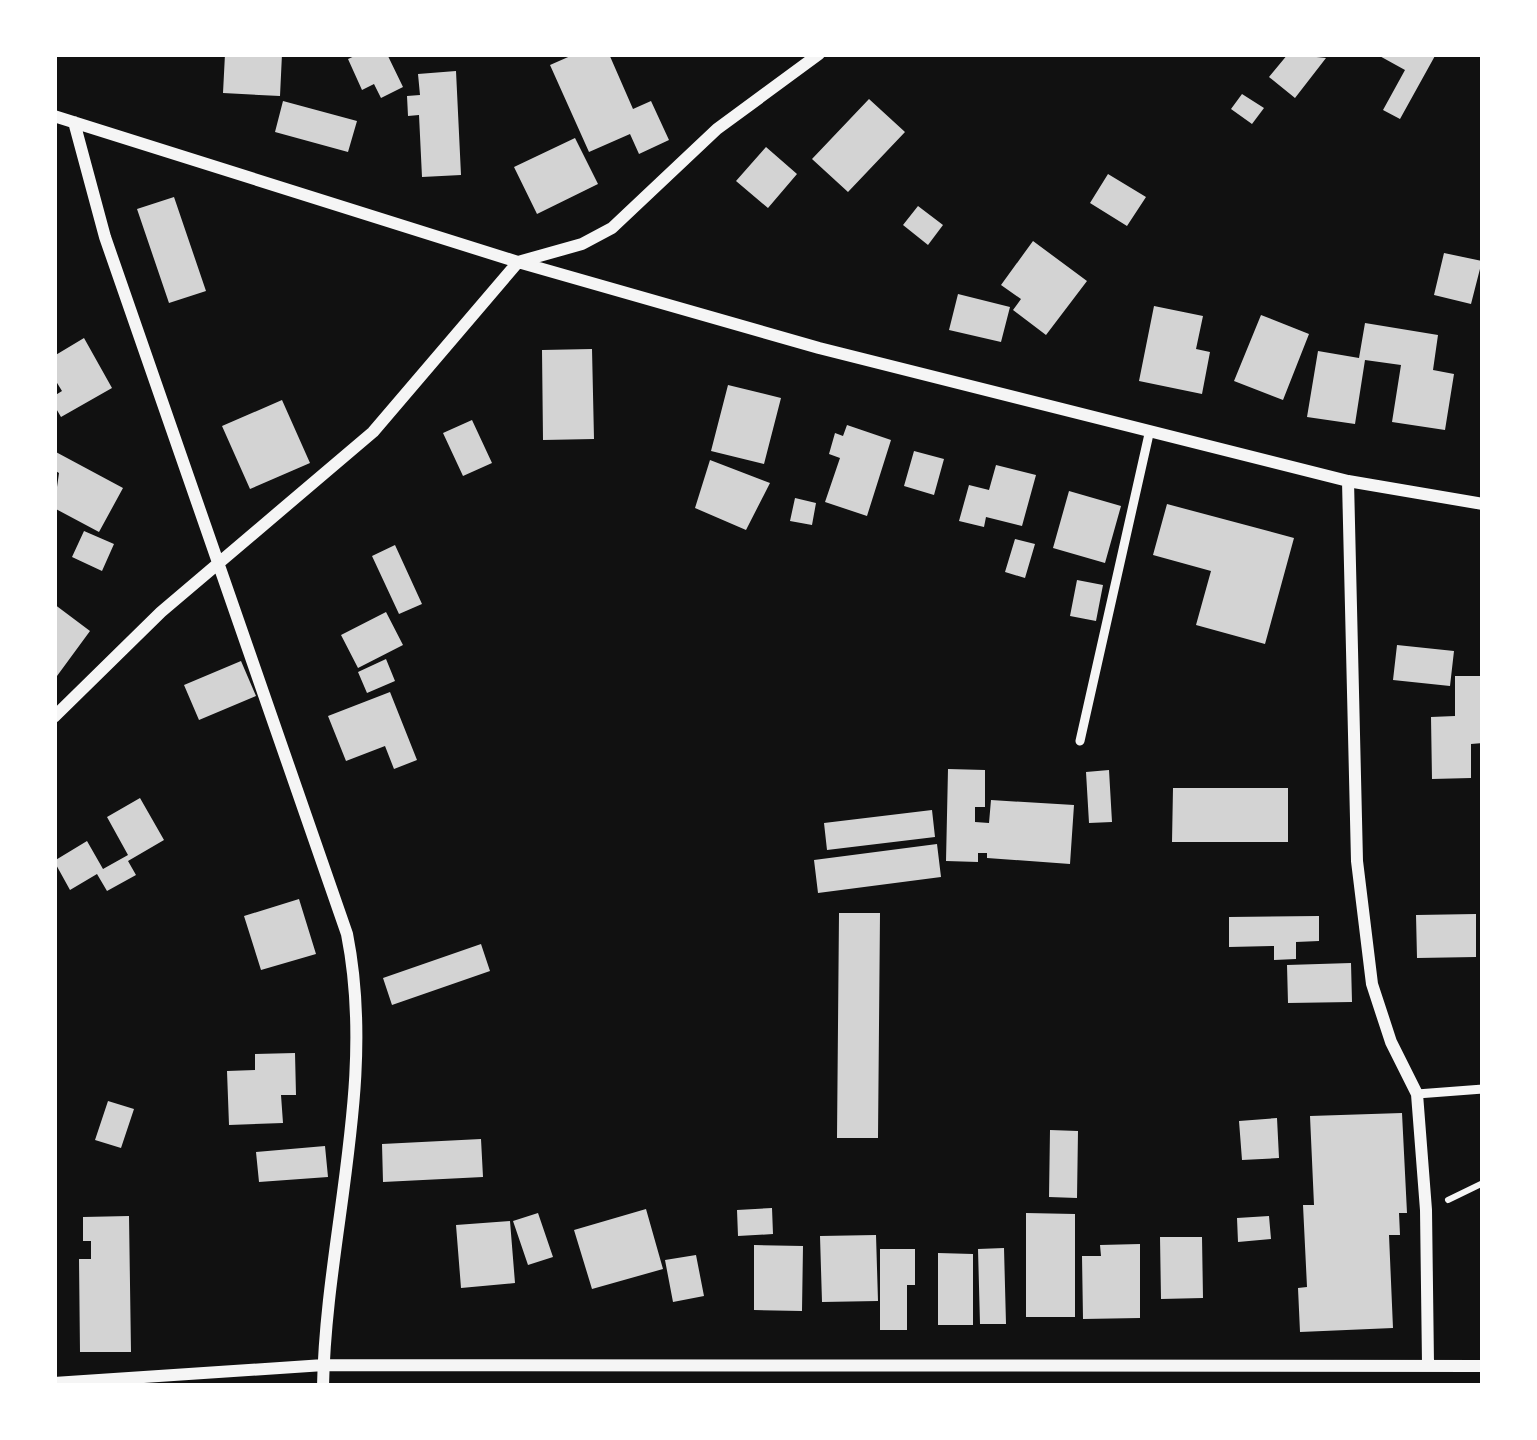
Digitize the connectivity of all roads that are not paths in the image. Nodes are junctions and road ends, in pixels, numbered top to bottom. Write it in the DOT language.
graph roads {
  1 [pos="819,54"];
  2 [pos="54,116"];
  3 [pos="74,122"];
  4 [pos="518,262"];
  5 [pos="1149,434"];
  6 [pos="1348,482"];
  7 [pos="1483,504"];
  8 [pos="222,562"];
  9 [pos="54,717"];
  10 [pos="1080,741"];
  11 [pos="1483,1089"];
  12 [pos="1418,1094"];
  13 [pos="1428,1364"];
  14 [pos="324,1365"];
  15 [pos="1219,1366"];
  16 [pos="1483,1366"];
  17 [pos="54,1383"];
  18 [pos="323,1386"];
  19 [pos="1220,1386"];
  1 -- 4 [label="street"];
  2 -- 3 [label="street"];
  3 -- 4 [label="street"];
  3 -- 8 [label="street"];
  4 -- 5 [label="street"];
  4 -- 8 [label="street"];
  5 -- 6 [label="street"];
  5 -- 10 [label="lane"];
  6 -- 7 [label="street"];
  6 -- 12 [label="street"];
  8 -- 9 [label="street"];
  8 -- 14 [label="street"];
  11 -- 12 [label="lane"];
  12 -- 13 [label="street"];
  13 -- 15 [label="street"];
  13 -- 16 [label="street"];
  14 -- 15 [label="street"];
  14 -- 17 [label="street"];
  14 -- 18 [label="street"];
  15 -- 19 [label="street"];
}
